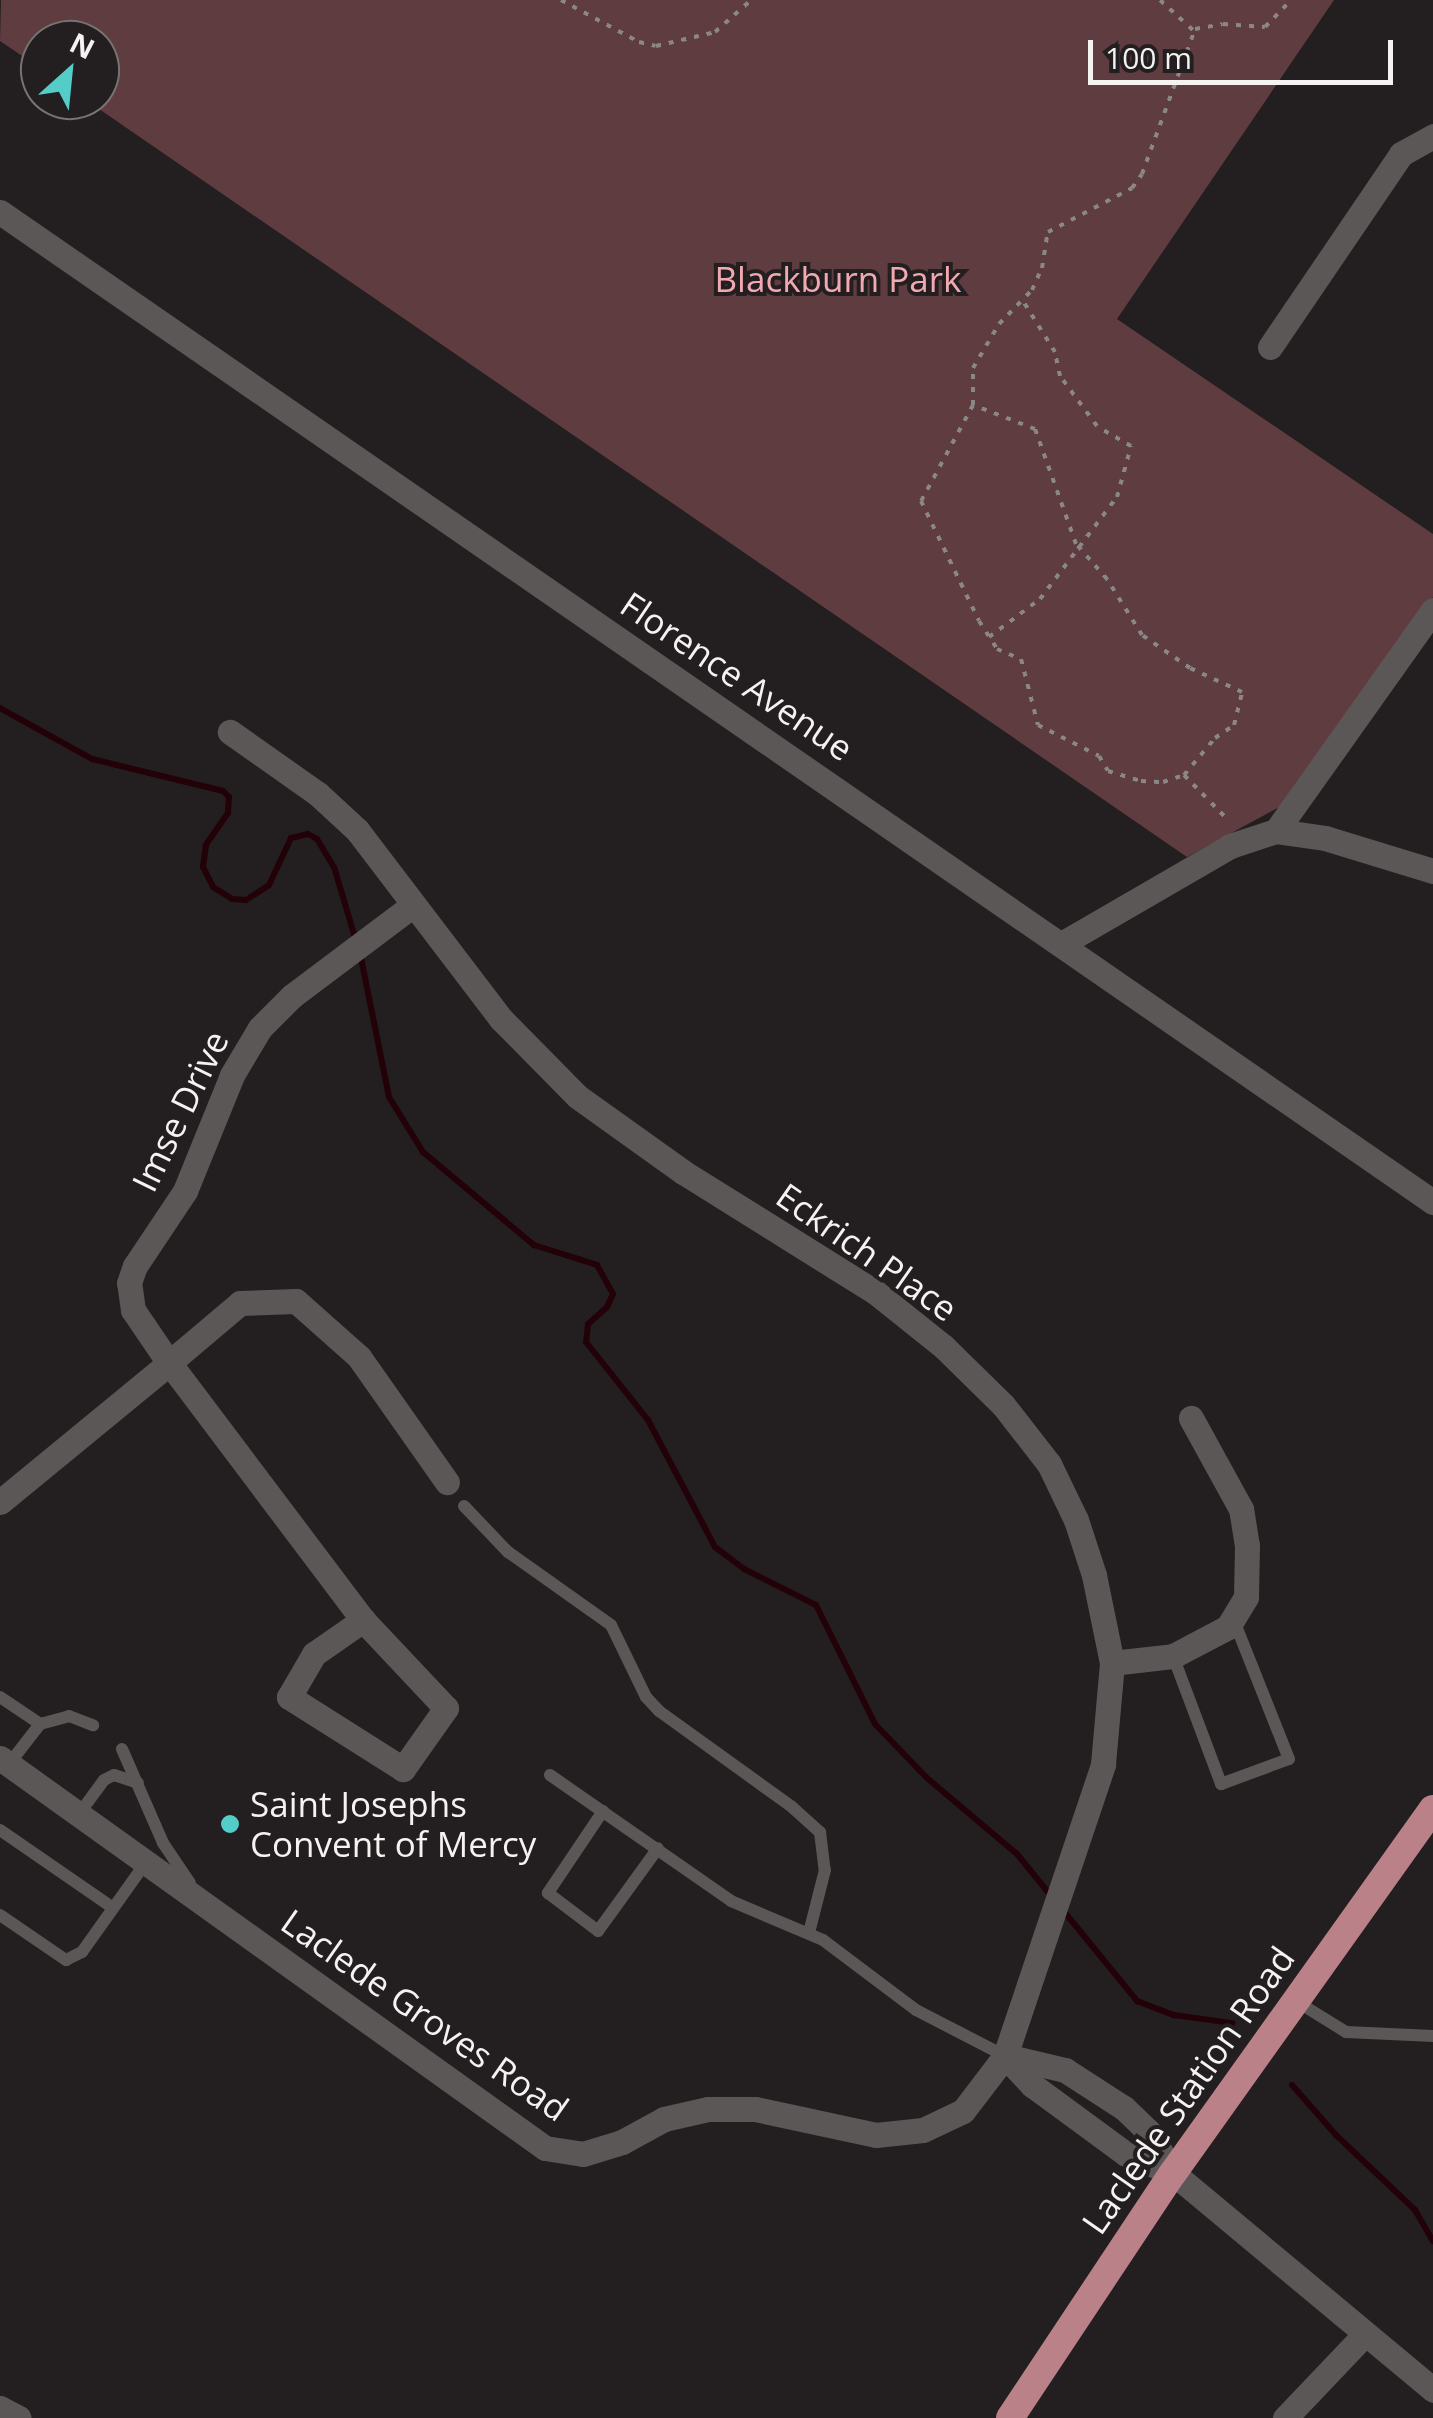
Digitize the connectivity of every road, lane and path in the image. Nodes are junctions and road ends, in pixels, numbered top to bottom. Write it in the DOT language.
graph roads {
  1 [pos="561,0"];
  2 [pos="751,0"];
  3 [pos="1160,0"];
  4 [pos="1291,0"];
  5 [pos="1194,30"];
  6 [pos="1433,136"];
  7 [pos="0,212"];
  8 [pos="1023,301"];
  9 [pos="1270,347"];
  10 [pos="973,405"];
  11 [pos="1076,544"];
  12 [pos="1433,610"];
  13 [pos="989,637"];
  14 [pos="230,732"];
  15 [pos="1184,775"];
  16 [pos="1276,831"];
  17 [pos="1244,840"];
  18 [pos="1433,871"];
  19 [pos="413,905"];
  20 [pos="1063,942"];
  21 [pos="1433,1202"];
  22 [pos="169,1363"];
  23 [pos="1191,1418"];
  24 [pos="447,1482"];
  25 [pos="0,1502"];
  26 [pos="464,1506"];
  27 [pos="1233,1618"];
  28 [pos="363,1620"];
  29 [pos="1173,1656"];
  30 [pos="1112,1662"];
  31 [pos="0,1697"];
  32 [pos="40,1724"];
  33 [pos="93,1725"];
  34 [pos="122,1749"];
  35 [pos="4,1761"];
  36 [pos="550,1775"];
  37 [pos="138,1783"];
  38 [pos="1433,1809"];
  39 [pos="603,1811"];
  40 [pos="79,1814"];
  41 [pos="0,1830"];
  42 [pos="658,1848"];
  43 [pos="146,1862"];
  44 [pos="207,1904"];
  45 [pos="113,1908"];
  46 [pos="0,1915"];
  47 [pos="810,1934"];
  48 [pos="1296,2001"];
  49 [pos="1433,2036"];
  50 [pos="1004,2056"];
  51 [pos="1172,2174"];
  52 [pos="1365,2334"];
  53 [pos="1433,2390"];
  54 [pos="0,2408"];
  55 [pos="19,2418"];
  56 [pos="1010,2418"];
  57 [pos="1285,2418"];
  1 -- 2 [label="path"];
  3 -- 5 [label="path"];
  4 -- 5 [label="path"];
  5 -- 8 [label="path"];
  6 -- 9 [label="street"];
  7 -- 20 [label="street, Florence Avenue"];
  8 -- 10 [label="path"];
  8 -- 11 [label="path"];
  10 -- 11 [label="path"];
  10 -- 13 [label="path"];
  11 -- 13 [label="path"];
  11 -- 15 [label="path"];
  12 -- 16 [label="street"];
  13 -- 15 [label="path"];
  14 -- 19 [label="street, Eckrich Place"];
  15 -- 17 [label="path"];
  16 -- 17 [label="street"];
  16 -- 18 [label="street"];
  17 -- 20 [label="street"];
  19 -- 22 [label="street, Imse Drive"];
  19 -- 30 [label="street, Eckrich Place"];
  20 -- 21 [label="street, Florence Avenue"];
  22 -- 24 [label="street"];
  22 -- 25 [label="street"];
  22 -- 28 [label="street"];
  23 -- 27 [label="street"];
  26 -- 47 [label="lane"];
  27 -- 29 [label="street"];
  27 -- 29 [label="lane"];
  28 -- 28 [label="street"];
  29 -- 30 [label="street"];
  30 -- 50 [label="street, Eckrich Place"];
  31 -- 32 [label="lane"];
  32 -- 33 [label="lane"];
  32 -- 35 [label="lane"];
  34 -- 37 [label="lane"];
  35 -- 40 [label="street, Laclede Groves Road"];
  36 -- 39 [label="lane"];
  37 -- 40 [label="lane"];
  37 -- 44 [label="lane"];
  38 -- 48 [label="main road, Laclede Station Road"];
  39 -- 42 [label="lane"];
  39 -- 42 [label="lane"];
  40 -- 43 [label="street, Laclede Groves Road"];
  41 -- 45 [label="lane"];
  42 -- 47 [label="lane"];
  43 -- 44 [label="street, Laclede Groves Road"];
  43 -- 45 [label="lane"];
  44 -- 50 [label="street, Laclede Groves Road"];
  45 -- 46 [label="lane"];
  47 -- 50 [label="lane"];
  48 -- 49 [label="lane"];
  48 -- 51 [label="main road, Laclede Station Road"];
  50 -- 51 [label="street"];
  50 -- 51 [label="street"];
  51 -- 52 [label="street"];
  51 -- 56 [label="main road, Laclede Station Road"];
  52 -- 53 [label="street"];
  52 -- 57 [label="street"];
  54 -- 55 [label="street"];
}
